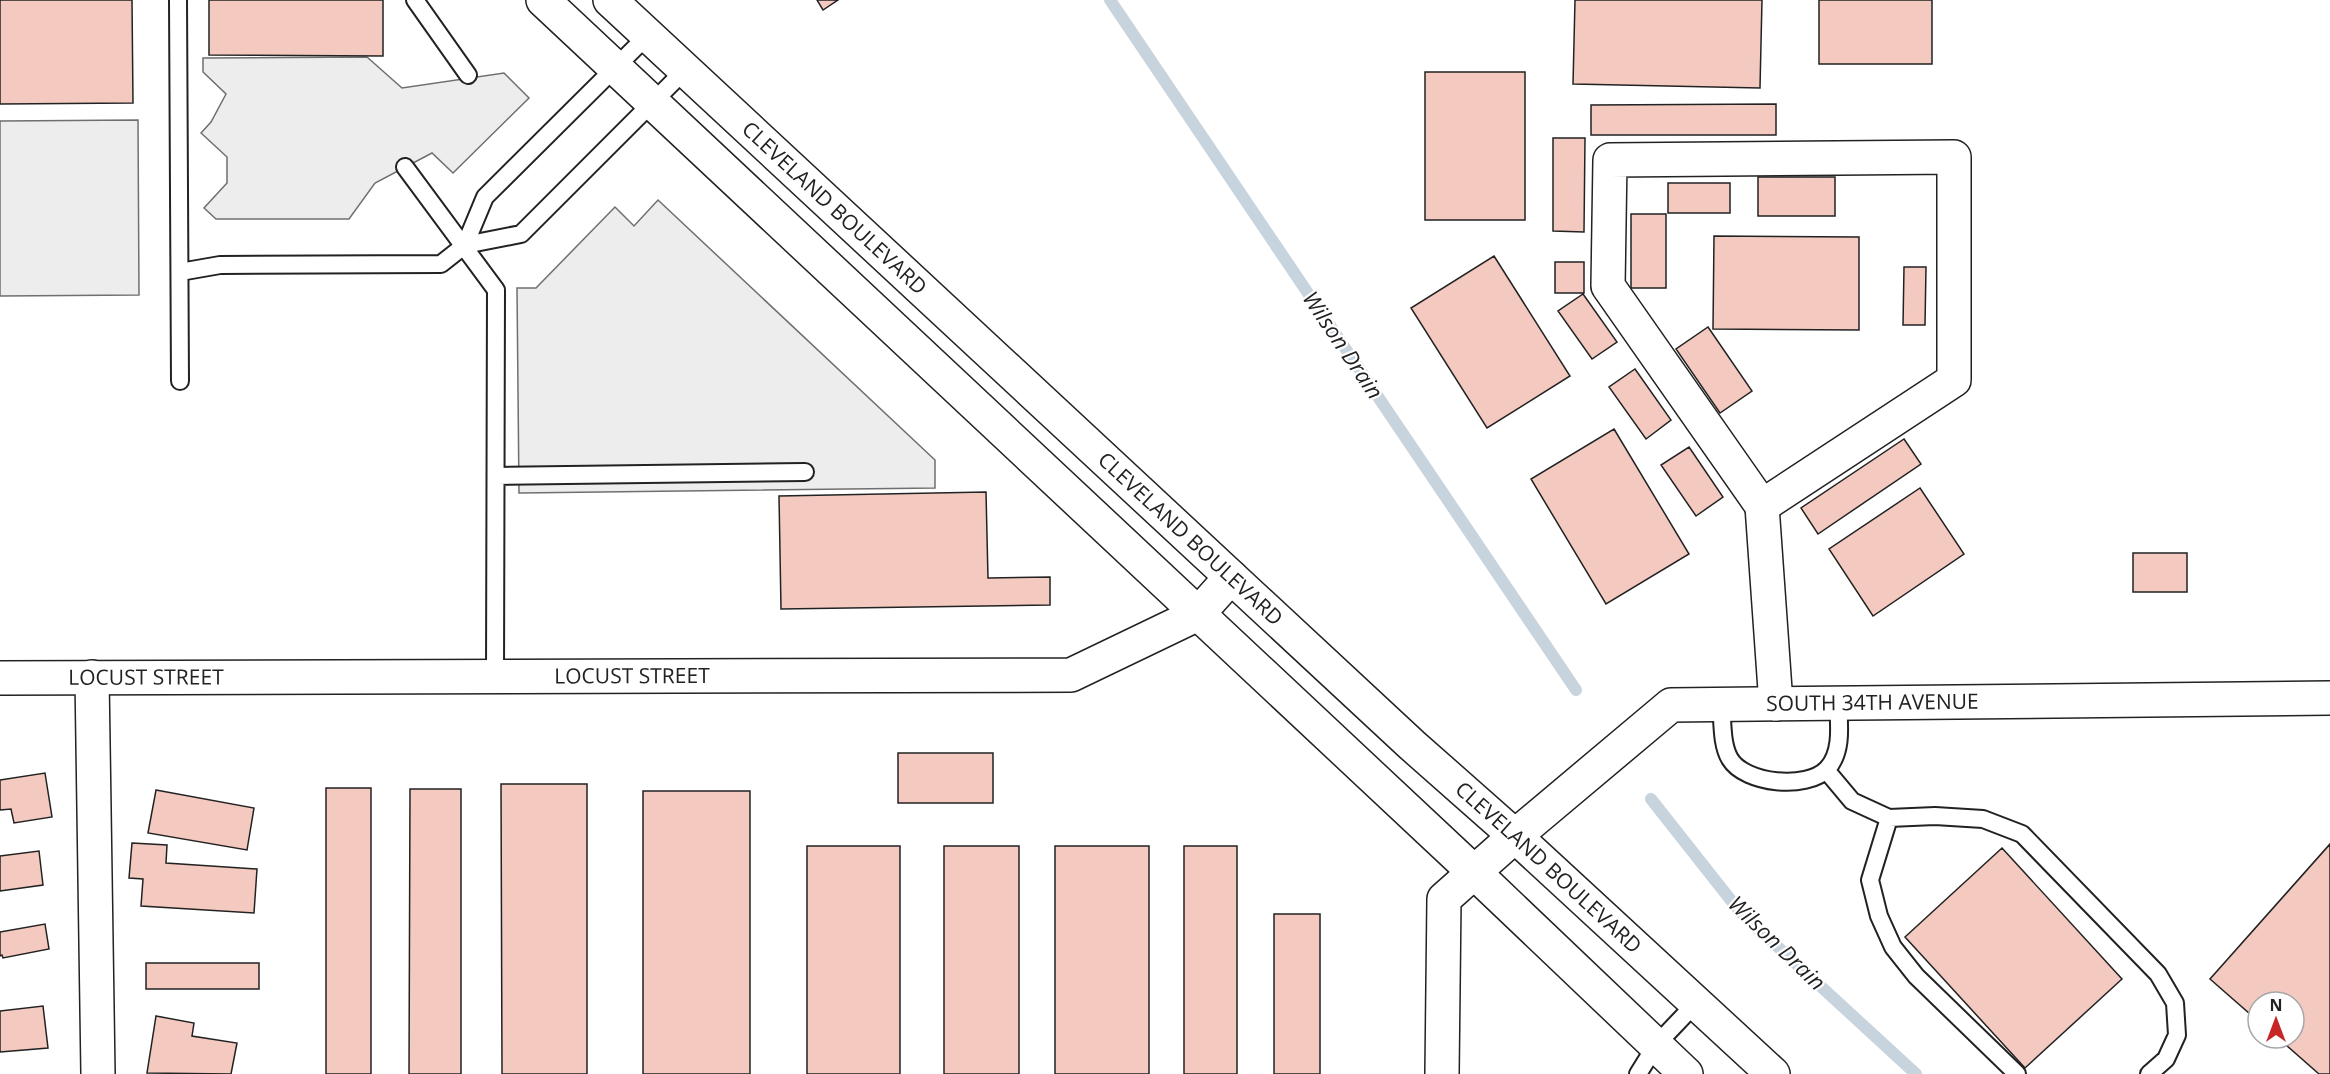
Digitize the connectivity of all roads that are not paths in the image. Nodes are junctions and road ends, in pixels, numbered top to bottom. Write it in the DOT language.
graph roads {
  1 [pos="178,0"];
  2 [pos="415,0"];
  3 [pos="543,0"];
  4 [pos="610,0"];
  5 [pos="648,35"];
  6 [pos="614,67"];
  7 [pos="685,70"];
  8 [pos="468,75"];
  9 [pos="652,103"];
  10 [pos="405,167"];
  11 [pos="465,245"];
  12 [pos="180,272"];
  13 [pos="180,381"];
  14 [pos="805,472"];
  15 [pos="497,476"];
  16 [pos="1762,506"];
  17 [pos="1231,577"];
  18 [pos="1198,614"];
  19 [pos="495,676"];
  20 [pos="0,678"];
  21 [pos="92,678"];
  22 [pos="2330,698"];
  23 [pos="1838,702"];
  24 [pos="1721,704"];
  25 [pos="1776,704"];
  26 [pos="1826,770"];
  27 [pos="1889,818"];
  28 [pos="1515,836"];
  29 [pos="1475,873"];
  30 [pos="1696,1003"];
  31 [pos="1656,1045"];
  32 [pos="98,1074"];
  33 [pos="1442,1074"];
  34 [pos="1638,1074"];
  35 [pos="1686,1074"];
  36 [pos="1773,1074"];
  37 [pos="2017,1074"];
  38 [pos="2149,1074"];
  1 -- 12 [label="lane"];
  2 -- 8 [label="lane"];
  3 -- 6 [label="street"];
  4 -- 5 [label="street, CLEVELAND BOULEVARD"];
  5 -- 6 [label="lane"];
  5 -- 7 [label="street, CLEVELAND BOULEVARD"];
  6 -- 9 [label="street"];
  6 -- 11 [label="lane"];
  7 -- 9 [label="lane"];
  7 -- 17 [label="street, CLEVELAND BOULEVARD"];
  9 -- 11 [label="lane"];
  9 -- 18 [label="street"];
  10 -- 11 [label="lane"];
  11 -- 12 [label="lane"];
  11 -- 15 [label="lane"];
  12 -- 13 [label="lane"];
  14 -- 15 [label="lane"];
  15 -- 19 [label="lane"];
  16 -- 16 [label="street"];
  16 -- 25 [label="street"];
  17 -- 18 [label="street, LOCUST STREET"];
  17 -- 28 [label="street, CLEVELAND BOULEVARD"];
  18 -- 19 [label="street, LOCUST STREET"];
  18 -- 29 [label="street"];
  19 -- 21 [label="street, LOCUST STREET"];
  20 -- 21 [label="street, LOCUST STREET"];
  21 -- 32 [label="street"];
  22 -- 23 [label="street, SOUTH 34TH AVENUE"];
  23 -- 25 [label="street, SOUTH 34TH AVENUE"];
  23 -- 26 [label="lane"];
  24 -- 25 [label="street, SOUTH 34TH AVENUE"];
  24 -- 26 [label="lane"];
  24 -- 28 [label="street, SOUTH 34TH AVENUE"];
  26 -- 27 [label="lane"];
  27 -- 37 [label="lane"];
  27 -- 38 [label="lane"];
  28 -- 29 [label="street, SOUTH 34TH AVENUE"];
  28 -- 30 [label="street, CLEVELAND BOULEVARD"];
  29 -- 31 [label="street"];
  29 -- 33 [label="street, SOUTH 34TH AVENUE"];
  30 -- 31 [label="lane"];
  30 -- 36 [label="street, CLEVELAND BOULEVARD"];
  31 -- 34 [label="lane"];
  31 -- 35 [label="street"];
}
